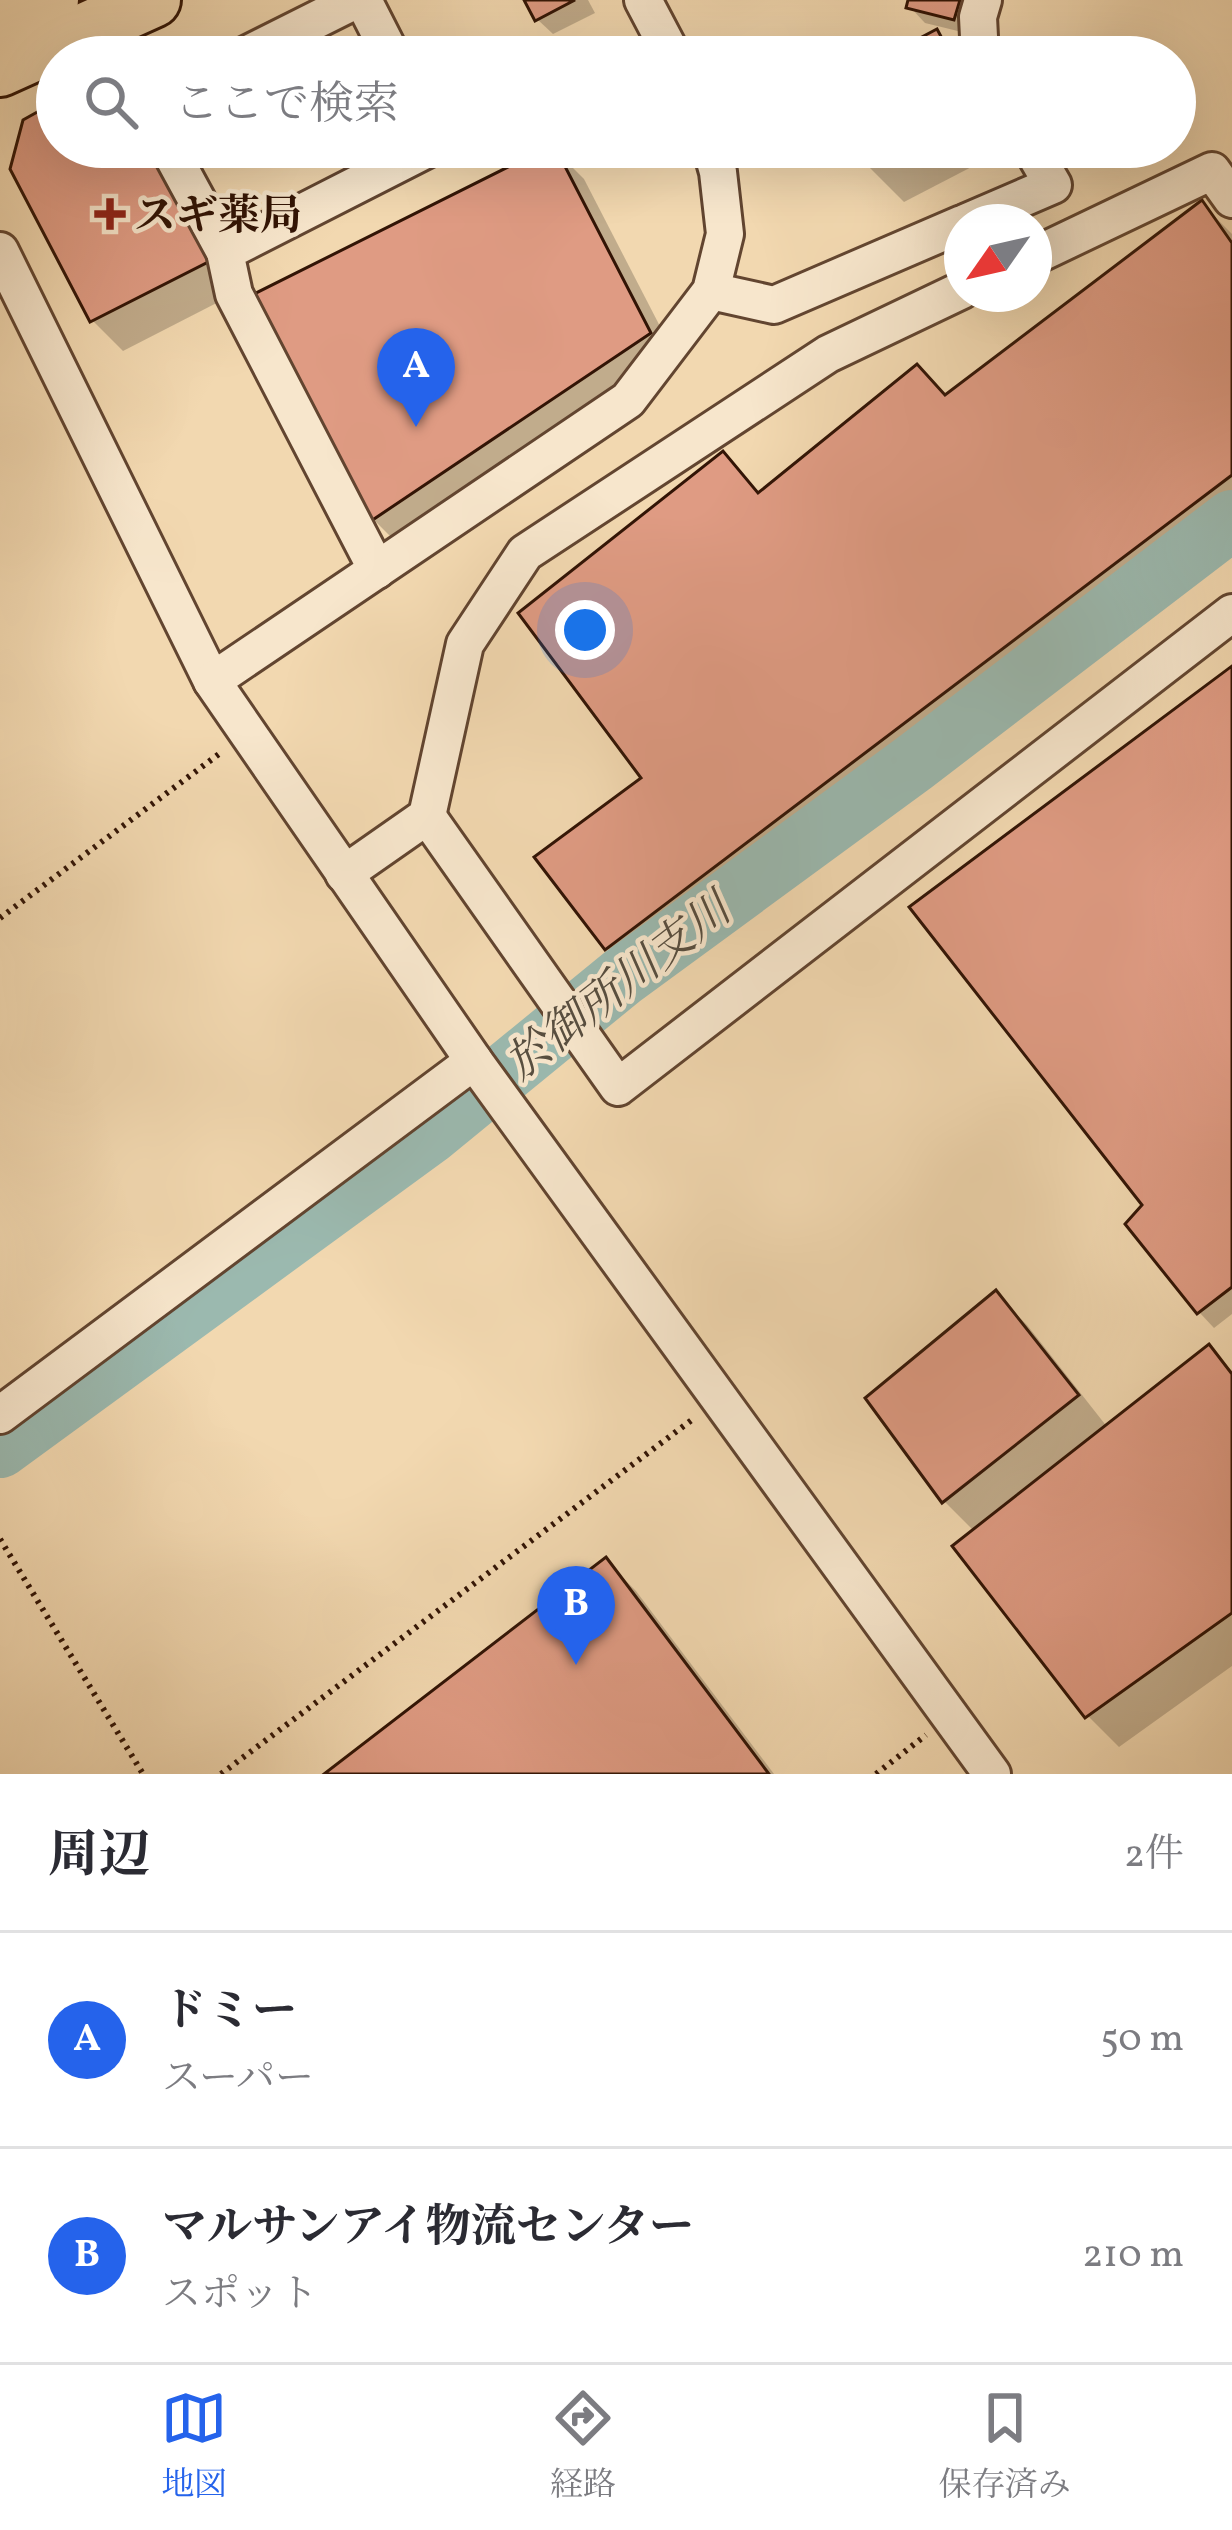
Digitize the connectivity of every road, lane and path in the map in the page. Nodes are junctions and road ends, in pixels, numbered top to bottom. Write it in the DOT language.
graph roads {
  1 [pos="51,0"];
  2 [pos="153,0"];
  3 [pos="359,0"];
  4 [pos="643,0"];
  5 [pos="983,0"];
  6 [pos="0,26"];
  7 [pos="74,36"];
  8 [pos="285,36"];
  9 [pos="380,36"];
  10 [pos="662,36"];
  11 [pos="979,36"];
  12 [pos="36,54"];
  13 [pos="0,70"];
  14 [pos="180,168"];
  15 [pos="390,168"];
  16 [pos="714,168"];
  17 [pos="1043,168"];
  18 [pos="1232,199"];
  19 [pos="1009,204"];
  20 [pos="944,232"];
  21 [pos="1052,247"];
  22 [pos="0,251"];
  23 [pos="225,252"];
  24 [pos="711,291"];
  25 [pos="944,299"];
  26 [pos="377,570"];
  27 [pos="1232,613"];
  28 [pos="212,681"];
  29 [pos="247,734"];
  30 [pos="427,816"];
  31 [pos="344,874"];
  32 [pos="0,918"];
  33 [pos="474,1061"];
  34 [pos="720,1398"];
  35 [pos="0,1415"];
  36 [pos="0,1539"];
  37 [pos="952,1714"];
  38 [pos="143,1774"];
  39 [pos="221,1774"];
  40 [pos="876,1774"];
  41 [pos="992,1774"];
  1 -- 6 [label="highway"];
  2 -- 7 [label="highway"];
  3 -- 8 [label="street"];
  3 -- 9 [label="street"];
  4 -- 10 [label="street"];
  5 -- 11 [label="street"];
  12 -- 13 [label="highway"];
  14 -- 23 [label="street"];
  15 -- 23 [label="street"];
  16 -- 24 [label="street"];
  17 -- 19 [label="street"];
  18 -- 21 [label="street"];
  20 -- 24 [label="street"];
  22 -- 28 [label="street"];
  23 -- 26 [label="street"];
  24 -- 26 [label="street"];
  25 -- 30 [label="street"];
  26 -- 28 [label="street"];
  27 -- 30 [label="street"];
  28 -- 29 [label="street"];
  29 -- 31 [label="street"];
  29 -- 32 [label="path"];
  30 -- 31 [label="street"];
  31 -- 33 [label="street"];
  33 -- 34 [label="street"];
  33 -- 35 [label="street"];
  34 -- 37 [label="street"];
  34 -- 39 [label="path"];
  36 -- 38 [label="path"];
  37 -- 40 [label="path"];
  37 -- 41 [label="street"];
}
